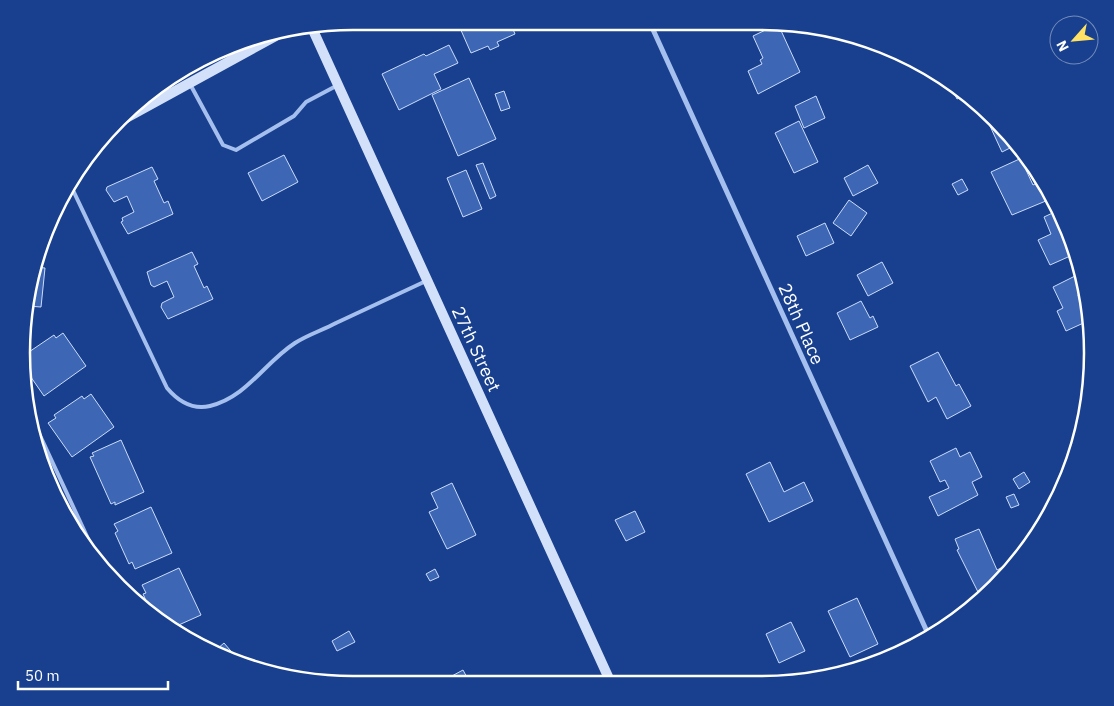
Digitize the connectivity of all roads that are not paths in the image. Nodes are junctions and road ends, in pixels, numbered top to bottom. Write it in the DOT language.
graph roads {
  1 [pos="653,30"];
  2 [pos="314,33"];
  3 [pos="262,43"];
  4 [pos="188,82"];
  5 [pos="338,85"];
  6 [pos="141,109"];
  7 [pos="73,191"];
  8 [pos="427,280"];
  9 [pos="42,439"];
  10 [pos="87,536"];
  11 [pos="926,630"];
  12 [pos="608,676"];
  1 -- 11 [label="street, 28th Place"];
  2 -- 5 [label="street, 27th Street"];
  3 -- 4 [label="street"];
  4 -- 5 [label="lane"];
  4 -- 6 [label="street"];
  5 -- 8 [label="street, 27th Street"];
  7 -- 8 [label="lane"];
  8 -- 12 [label="street, 27th Street"];
  9 -- 10 [label="lane"];
}
